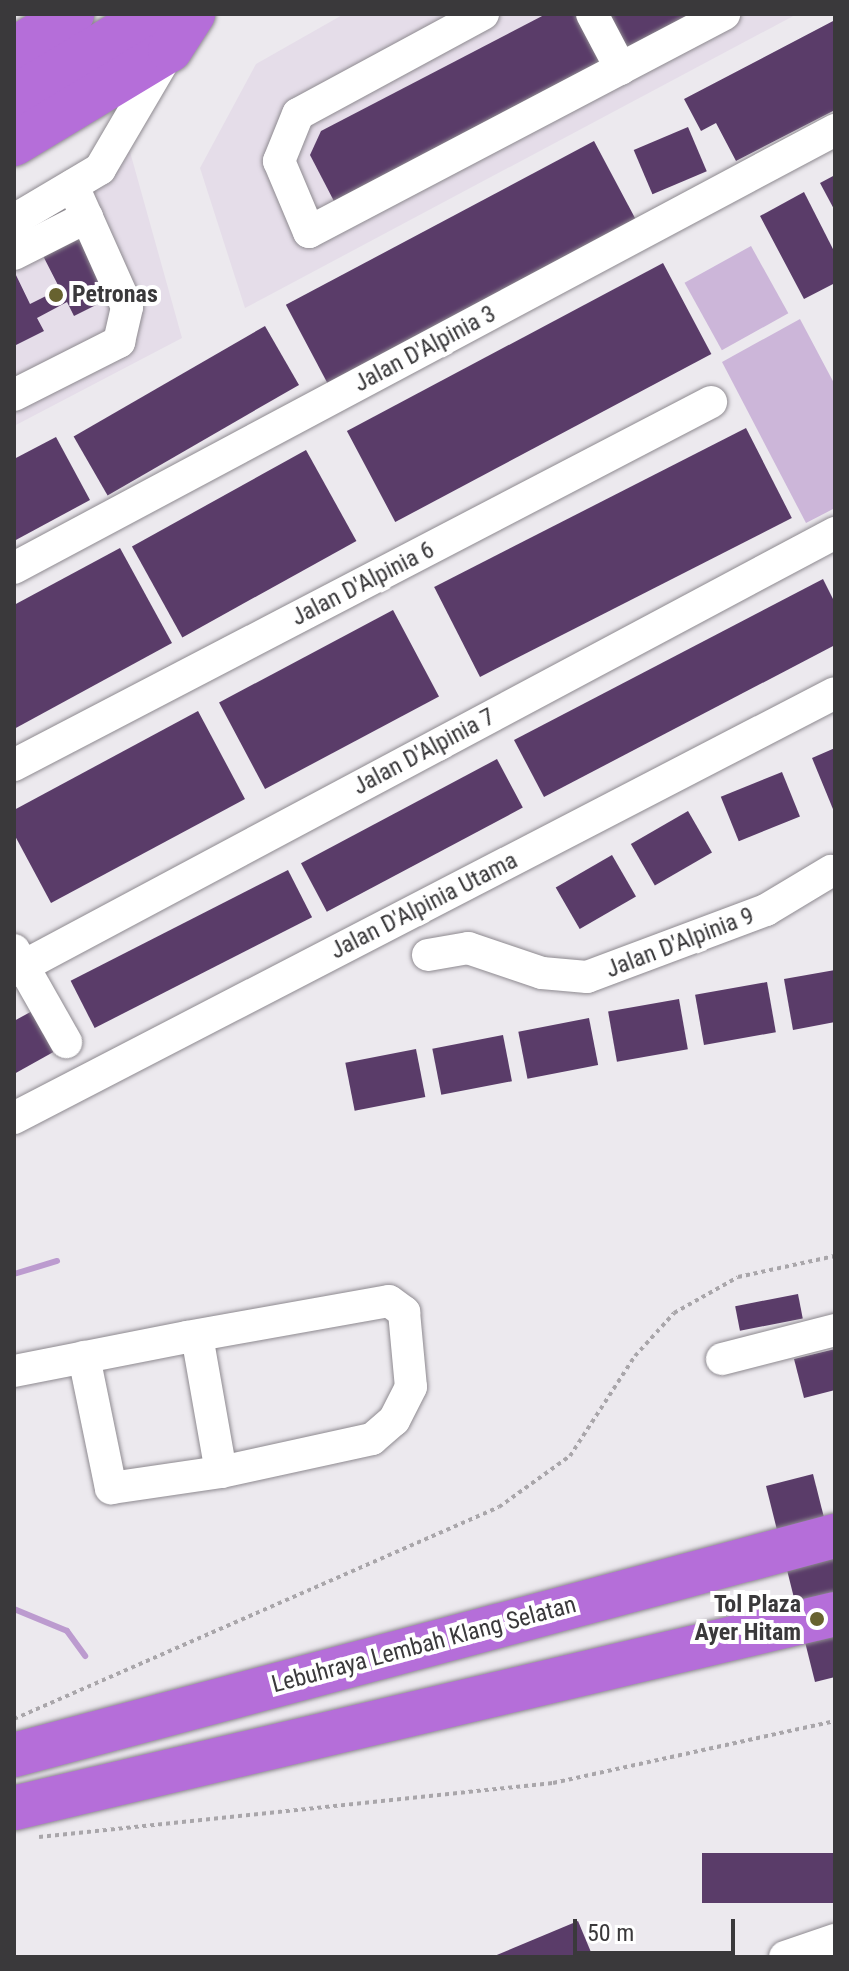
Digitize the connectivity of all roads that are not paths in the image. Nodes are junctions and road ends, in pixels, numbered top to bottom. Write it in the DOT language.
graph roads {
  1 [pos="72,14"];
  2 [pos="193,14"];
  3 [pos="483,14"];
  4 [pos="592,14"];
  5 [pos="724,14"];
  6 [pos="161,32"];
  7 [pos="14,49"];
  8 [pos="621,69"];
  9 [pos="14,97"];
  10 [pos="835,130"];
  11 [pos="14,144"];
  12 [pos="73,186"];
  13 [pos="87,217"];
  14 [pos="14,220"];
  15 [pos="14,254"];
  16 [pos="14,395"];
  17 [pos="711,402"];
  18 [pos="835,533"];
  19 [pos="14,568"];
  20 [pos="835,693"];
  21 [pos="14,765"];
  22 [pos="834,871"];
  23 [pos="428,955"];
  24 [pos="17,962"];
  25 [pos="66,1042"];
  26 [pos="14,1118"];
  27 [pos="835,1330"];
  28 [pos="197,1336"];
  29 [pos="84,1357"];
  30 [pos="722,1359"];
  31 [pos="14,1371"];
  32 [pos="221,1472"];
  33 [pos="835,1536"];
  34 [pos="835,1614"];
  35 [pos="14,1755"];
  36 [pos="19,1823"];
  37 [pos="835,1940"];
  38 [pos="785,1957"];
  1 -- 7 [label="highway"];
  2 -- 6 [label="highway"];
  3 -- 8 [label="street"];
  4 -- 8 [label="street"];
  5 -- 8 [label="street"];
  6 -- 9 [label="highway"];
  6 -- 11 [label="highway"];
  6 -- 12 [label="street"];
  10 -- 19 [label="street, Jalan D'Alpinia 3"];
  12 -- 13 [label="street"];
  12 -- 14 [label="street"];
  13 -- 15 [label="street"];
  13 -- 16 [label="street"];
  17 -- 21 [label="street, Jalan D'Alpinia 6"];
  18 -- 24 [label="street, Jalan D'Alpinia 7"];
  20 -- 26 [label="street, Jalan D'Alpinia Utama"];
  22 -- 23 [label="street, Jalan D'Alpinia 9"];
  24 -- 25 [label="street"];
  27 -- 30 [label="street"];
  28 -- 29 [label="street"];
  28 -- 32 [label="street"];
  28 -- 32 [label="street"];
  29 -- 31 [label="street"];
  29 -- 32 [label="street"];
  33 -- 35 [label="highway, Lebuhraya Lembah Klang Selatan"];
  34 -- 36 [label="highway"];
  37 -- 38 [label="street"];
}
